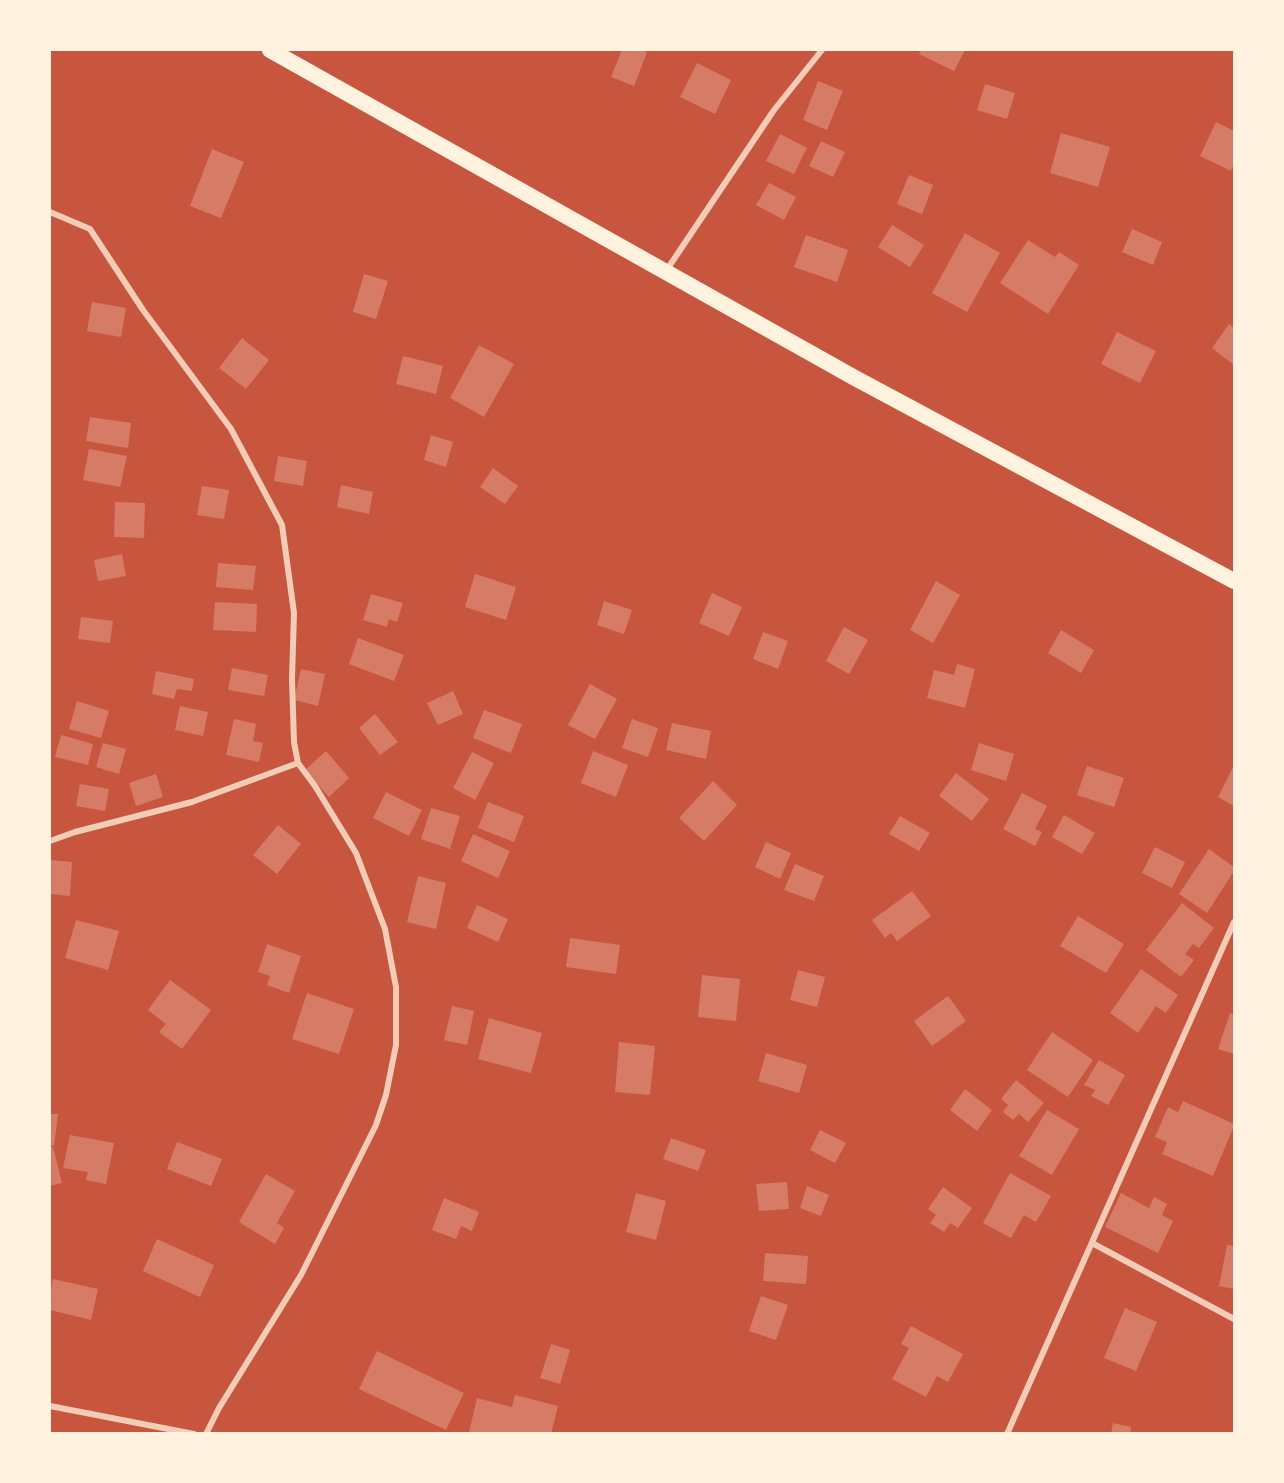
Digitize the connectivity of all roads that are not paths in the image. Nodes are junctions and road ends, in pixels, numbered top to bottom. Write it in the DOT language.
graph roads {
  1 [pos="270,50"];
  2 [pos="822,50"];
  3 [pos="50,212"];
  4 [pos="666,272"];
  5 [pos="1234,581"];
  6 [pos="298,763"];
  7 [pos="50,841"];
  8 [pos="1234,922"];
  9 [pos="1092,1243"];
  10 [pos="1234,1319"];
  11 [pos="50,1406"];
  12 [pos="194,1434"];
  13 [pos="206,1434"];
  14 [pos="1007,1434"];
  1 -- 4 [label="highway"];
  2 -- 4 [label="street"];
  3 -- 6 [label="street"];
  4 -- 5 [label="highway"];
  6 -- 7 [label="street"];
  6 -- 13 [label="street"];
  8 -- 9 [label="street"];
  9 -- 10 [label="street"];
  9 -- 14 [label="street"];
  11 -- 12 [label="street"];
}
